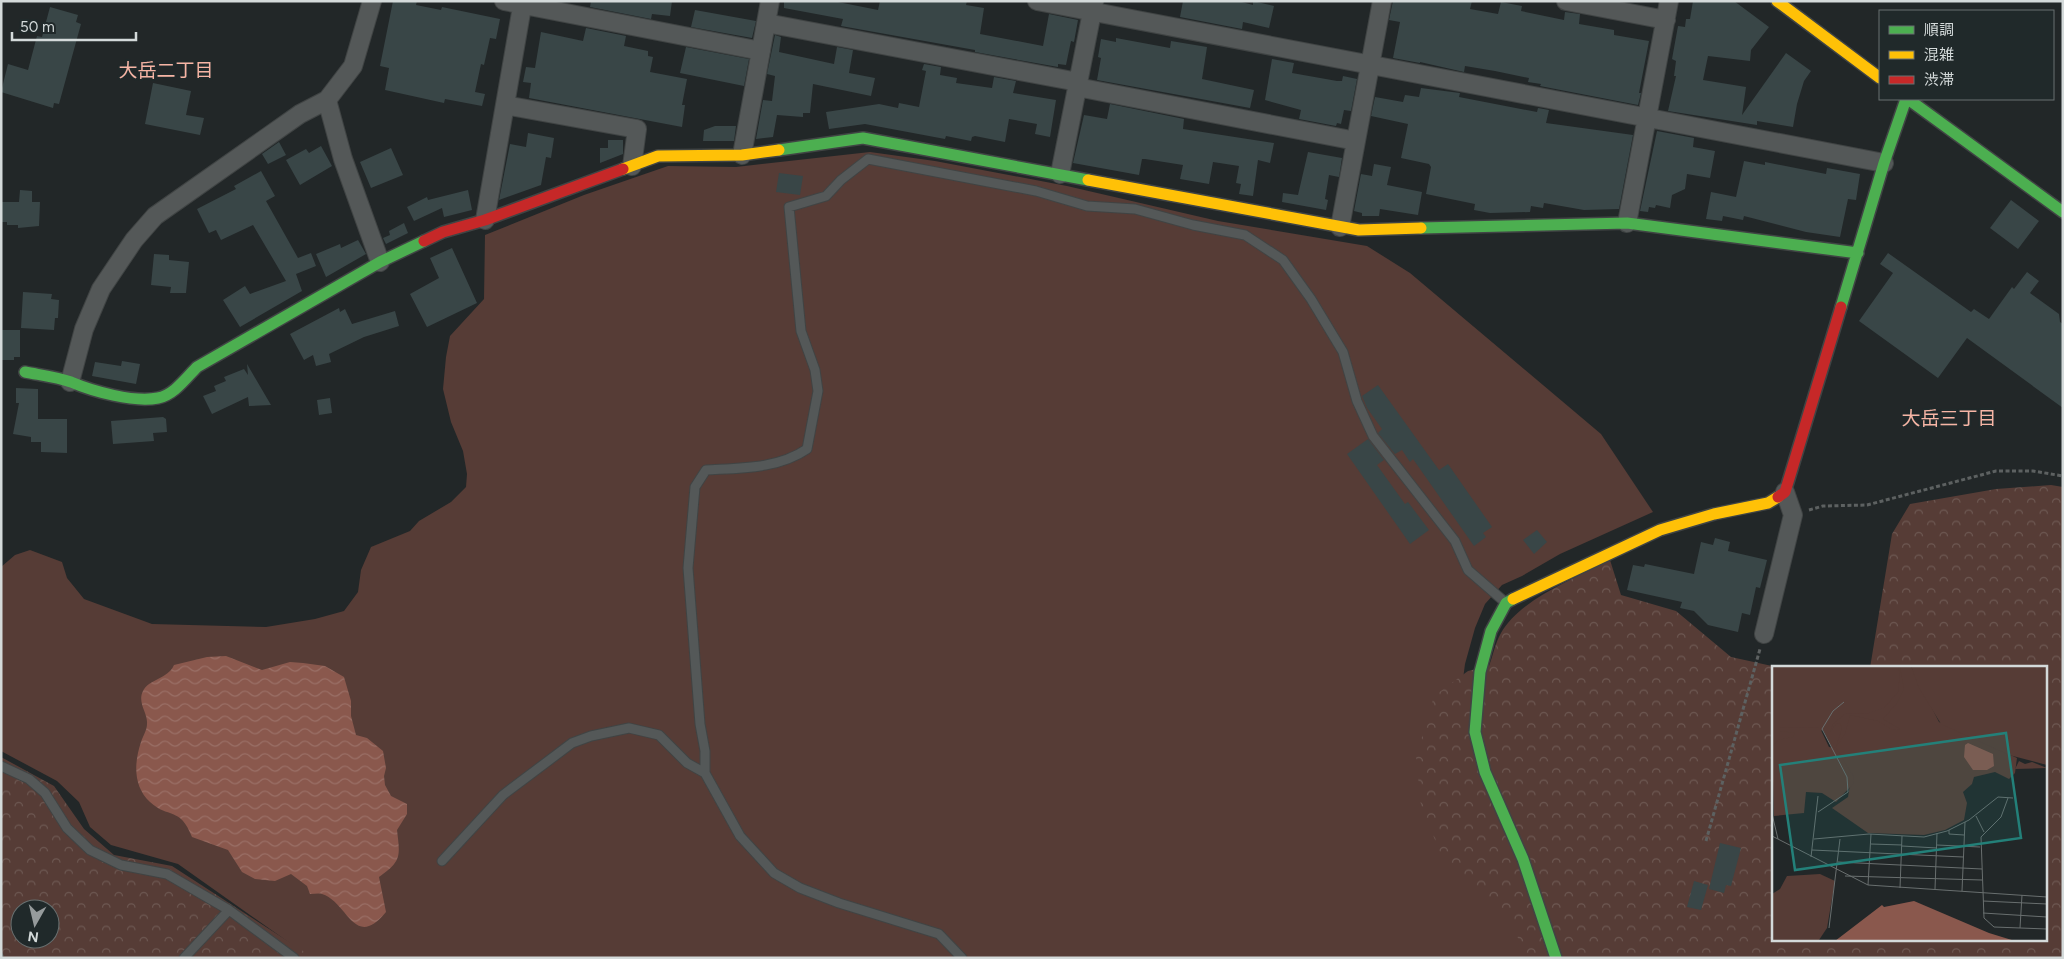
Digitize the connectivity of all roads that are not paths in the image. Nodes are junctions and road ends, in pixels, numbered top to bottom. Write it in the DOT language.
graph roads {
  1 [pos="372,1"];
  2 [pos="504,1"];
  3 [pos="770,1"];
  4 [pos="1037,1"];
  5 [pos="1382,1"];
  6 [pos="1566,1"];
  7 [pos="1670,1"];
  8 [pos="1777,1"];
  9 [pos="522,3"];
  10 [pos="1093,7"];
  11 [pos="1666,20"];
  12 [pos="766,23"];
  13 [pos="761,51"];
  14 [pos="1369,66"];
  15 [pos="1879,77"];
  16 [pos="1078,84"];
  17 [pos="327,100"];
  18 [pos="1907,100"];
  19 [pos="1908,100"];
  20 [pos="505,105"];
  21 [pos="1647,118"];
  22 [pos="1356,141"];
  23 [pos="742,155"];
  24 [pos="1884,163"];
  25 [pos="632,166"];
  26 [pos="1060,174"];
  27 [pos="2063,212"];
  28 [pos="485,220"];
  29 [pos="1627,223"];
  30 [pos="1340,227"];
  31 [pos="1858,253"];
  32 [pos="380,262"];
  33 [pos="25,372"];
  34 [pos="70,382"];
  35 [pos="1785,492"];
  36 [pos="1506,603"];
  37 [pos="1764,634"];
  38 [pos="1,766"];
  39 [pos="705,773"];
  40 [pos="442,861"];
  41 [pos="229,910"];
  42 [pos="184,958"];
  43 [pos="294,958"];
  44 [pos="962,958"];
  45 [pos="1556,958"];
  1 -- 17 [label="street"];
  2 -- 9 [label="street"];
  3 -- 12 [label="street"];
  4 -- 10 [label="street"];
  5 -- 14 [label="street"];
  6 -- 11 [label="street"];
  7 -- 11 [label="street"];
  8 -- 15 [label="street"];
  9 -- 13 [label="street"];
  9 -- 20 [label="street"];
  10 -- 14 [label="street"];
  10 -- 16 [label="street"];
  11 -- 21 [label="street"];
  12 -- 13 [label="street"];
  12 -- 16 [label="street"];
  13 -- 23 [label="street"];
  14 -- 21 [label="street"];
  14 -- 22 [label="street"];
  16 -- 22 [label="street"];
  16 -- 26 [label="street"];
  17 -- 32 [label="street"];
  17 -- 34 [label="street"];
  18 -- 24 [label="street"];
  19 -- 27 [label="street"];
  20 -- 25 [label="street"];
  20 -- 28 [label="street"];
  21 -- 24 [label="street"];
  21 -- 29 [label="street"];
  22 -- 30 [label="street"];
  23 -- 25 [label="street"];
  23 -- 26 [label="street"];
  24 -- 31 [label="street"];
  25 -- 28 [label="street"];
  26 -- 30 [label="street"];
  28 -- 32 [label="street"];
  29 -- 30 [label="street"];
  29 -- 31 [label="street"];
  31 -- 35 [label="street"];
  32 -- 34 [label="street"];
  33 -- 34 [label="street"];
  35 -- 36 [label="street"];
  35 -- 37 [label="street"];
  36 -- 39 [label="lane"];
  36 -- 45 [label="street"];
  38 -- 41 [label="lane"];
  39 -- 40 [label="lane"];
  39 -- 44 [label="lane"];
  41 -- 42 [label="lane"];
  41 -- 43 [label="lane"];
}
